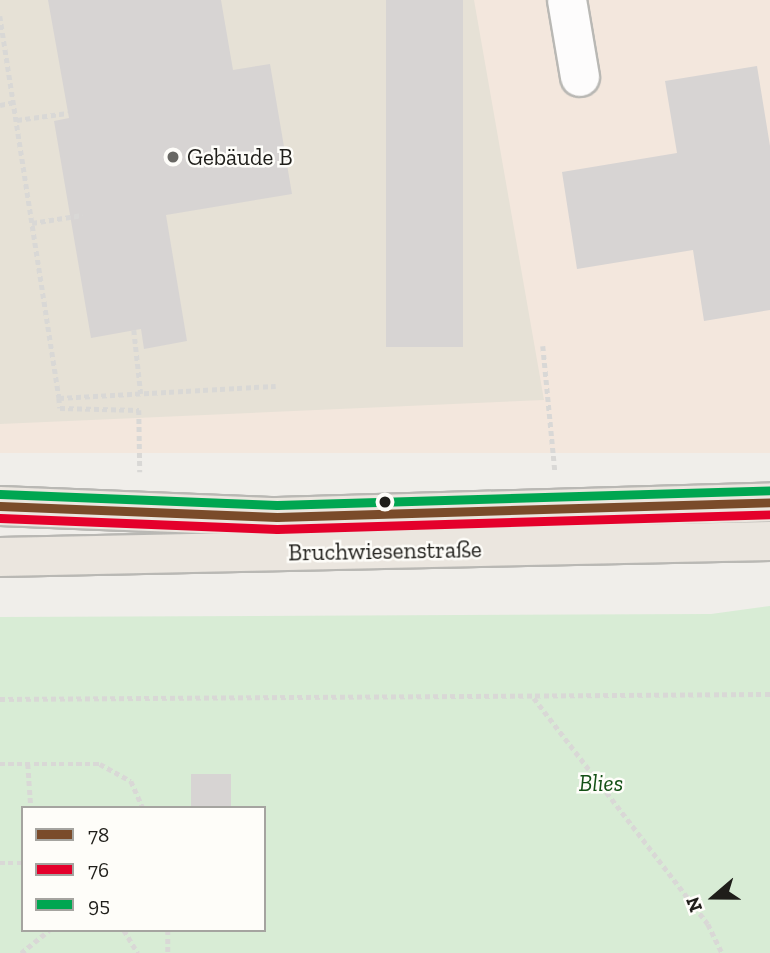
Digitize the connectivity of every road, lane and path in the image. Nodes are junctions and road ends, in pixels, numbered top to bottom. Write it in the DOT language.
graph roads {
  1 [pos="567,0"];
  2 [pos="0,16"];
  3 [pos="580,77"];
  4 [pos="14,102"];
  5 [pos="0,105"];
  6 [pos="68,113"];
  7 [pos="17,120"];
  8 [pos="82,215"];
  9 [pos="32,223"];
  10 [pos="134,330"];
  11 [pos="543,346"];
  12 [pos="276,386"];
  13 [pos="141,394"];
  14 [pos="59,398"];
  15 [pos="556,471"];
  16 [pos="140,480"];
  17 [pos="770,502"];
  18 [pos="0,506"];
  19 [pos="770,541"];
  20 [pos="0,557"];
  21 [pos="770,694"];
  22 [pos="534,697"];
  23 [pos="0,699"];
  24 [pos="0,764"];
  25 [pos="28,764"];
  26 [pos="31,806"];
  27 [pos="143,806"];
  28 [pos="0,863"];
  29 [pos="21,863"];
  30 [pos="47,932"];
  31 [pos="125,932"];
  32 [pos="168,932"];
  33 [pos="21,953"];
  34 [pos="138,953"];
  35 [pos="168,953"];
  36 [pos="722,953"];
  1 -- 3 [label="lane"];
  2 -- 4 [label="path"];
  4 -- 5 [label="path"];
  4 -- 7 [label="path"];
  6 -- 7 [label="path"];
  7 -- 9 [label="path"];
  8 -- 9 [label="path"];
  9 -- 14 [label="path"];
  10 -- 13 [label="path"];
  11 -- 15 [label="path"];
  12 -- 13 [label="path"];
  13 -- 14 [label="path"];
  14 -- 16 [label="path"];
  17 -- 18 [label="main road, Bruchwiesenstraße"];
  19 -- 20 [label="main road, Bruchwiesenstraße"];
  21 -- 22 [label="path"];
  22 -- 23 [label="path"];
  22 -- 36 [label="path"];
  24 -- 25 [label="path"];
  25 -- 26 [label="path"];
  25 -- 27 [label="path"];
  28 -- 29 [label="path"];
  30 -- 33 [label="path"];
  31 -- 34 [label="path"];
  32 -- 35 [label="path"];
}
